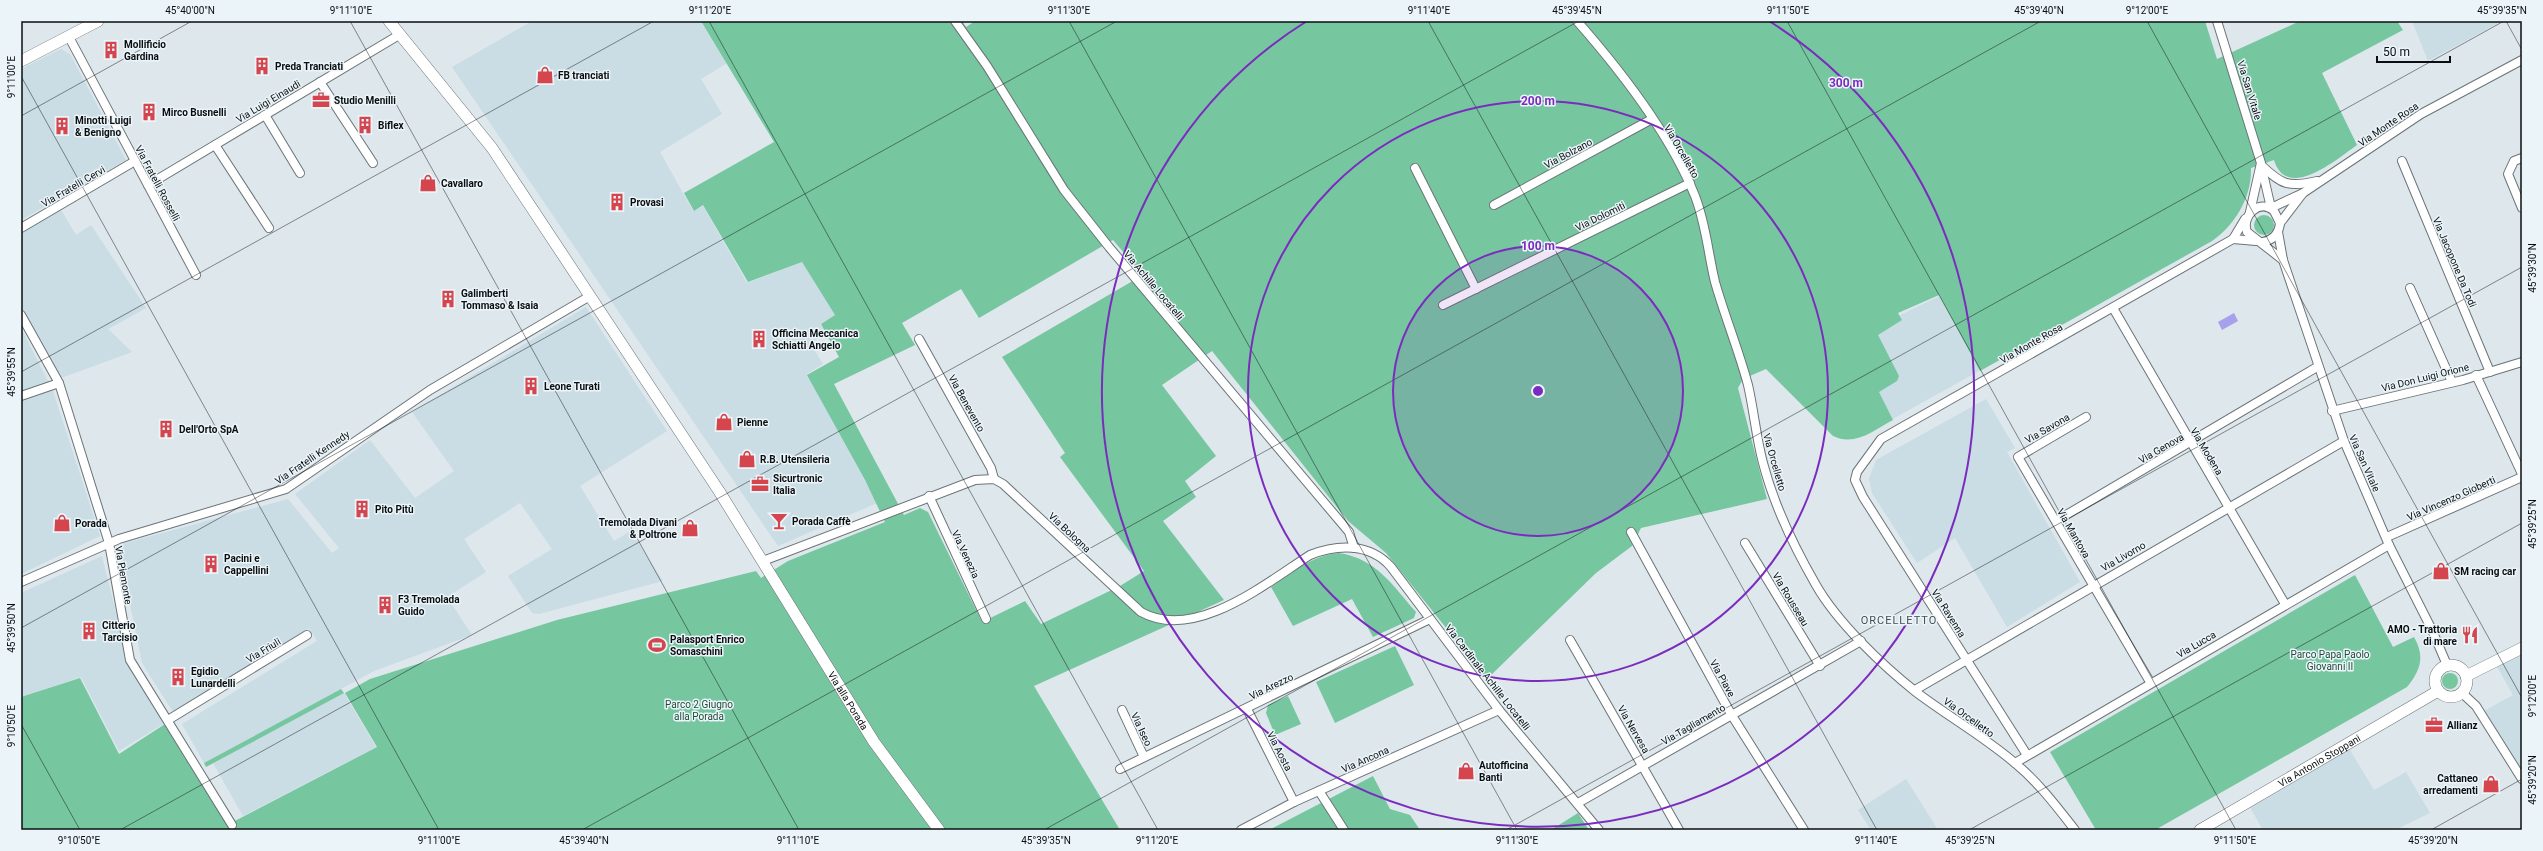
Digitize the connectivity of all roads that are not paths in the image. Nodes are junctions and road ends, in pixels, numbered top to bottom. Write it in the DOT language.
graph roads {
  1 [pos="98,21"];
  2 [pos="389,21"];
  3 [pos="955,21"];
  4 [pos="1577,21"];
  5 [pos="2218,21"];
  6 [pos="399,35"];
  7 [pos="69,37"];
  8 [pos="2522,60"];
  9 [pos="21,61"];
  10 [pos="320,82"];
  11 [pos="265,115"];
  12 [pos="1652,119"];
  13 [pos="214,145"];
  14 [pos="2522,158"];
  15 [pos="135,161"];
  16 [pos="2402,161"];
  17 [pos="373,163"];
  18 [pos="2261,165"];
  19 [pos="1415,168"];
  20 [pos="300,173"];
  21 [pos="2328,178"];
  22 [pos="1690,183"];
  23 [pos="148,185"];
  24 [pos="2303,193"];
  25 [pos="1494,204"];
  26 [pos="2270,208"];
  27 [pos="2522,208"];
  28 [pos="2248,216"];
  29 [pos="2280,224"];
  30 [pos="21,228"];
  31 [pos="269,228"];
  32 [pos="2278,232"];
  33 [pos="2233,239"];
  34 [pos="2260,241"];
  35 [pos="2283,260"];
  36 [pos="196,276"];
  37 [pos="2410,288"];
  38 [pos="1476,289"];
  39 [pos="590,296"];
  40 [pos="1443,305"];
  41 [pos="2113,308"];
  42 [pos="21,315"];
  43 [pos="919,339"];
  44 [pos="2522,362"];
  45 [pos="2317,367"];
  46 [pos="2490,372"];
  47 [pos="2476,375"];
  48 [pos="2452,382"];
  49 [pos="59,383"];
  50 [pos="21,396"];
  51 [pos="2332,411"];
  52 [pos="2086,417"];
  53 [pos="2344,441"];
  54 [pos="2190,443"];
  55 [pos="2018,456"];
  56 [pos="2522,474"];
  57 [pos="2522,477"];
  58 [pos="994,479"];
  59 [pos="1855,480"];
  60 [pos="928,496"];
  61 [pos="2228,506"];
  62 [pos="2056,521"];
  63 [pos="1631,532"];
  64 [pos="2387,537"];
  65 [pos="109,543"];
  66 [pos="1745,543"];
  67 [pos="2389,545"];
  68 [pos="1354,548"];
  69 [pos="764,563"];
  70 [pos="21,582"];
  71 [pos="2092,585"];
  72 [pos="2285,604"];
  73 [pos="986,619"];
  74 [pos="1430,619"];
  75 [pos="307,635"];
  76 [pos="1570,640"];
  77 [pos="1861,641"];
  78 [pos="2522,648"];
  79 [pos="1967,659"];
  80 [pos="1820,666"];
  81 [pos="2447,666"];
  82 [pos="2466,676"];
  83 [pos="2150,682"];
  84 [pos="1915,690"];
  85 [pos="2438,691"];
  86 [pos="2462,693"];
  87 [pos="1247,709"];
  88 [pos="1122,710"];
  89 [pos="1499,710"];
  90 [pos="1731,714"];
  91 [pos="168,720"];
  92 [pos="2027,755"];
  93 [pos="1144,757"];
  94 [pos="2015,763"];
  95 [pos="1643,766"];
  96 [pos="1120,769"];
  97 [pos="2522,779"];
  98 [pos="1319,791"];
  99 [pos="1294,802"];
  100 [pos="1578,803"];
  101 [pos="232,825"];
  102 [pos="939,830"];
  103 [pos="1241,830"];
  104 [pos="1344,830"];
  105 [pos="1599,830"];
  106 [pos="1679,830"];
  107 [pos="1804,830"];
  108 [pos="2075,830"];
  109 [pos="2200,830"];
  1 -- 7 [label="street"];
  2 -- 6 [label="street, Via alla Porada"];
  3 -- 68 [label="street, Via Achille Locatelli"];
  4 -- 12 [label="street, Via Orcelletto"];
  5 -- 18 [label="street, Via San Vitale"];
  6 -- 10 [label="street, Via Luigi Einaudi"];
  6 -- 39 [label="street, Via alla Porada"];
  7 -- 9 [label="street"];
  7 -- 15 [label="street, Via Fratelli Rosselli"];
  8 -- 21 [label="street, Via Monte Rosa"];
  10 -- 11 [label="street, Via Luigi Einaudi"];
  10 -- 17 [label="street"];
  11 -- 13 [label="street, Via Luigi Einaudi"];
  11 -- 20 [label="street"];
  12 -- 22 [label="street, Via Orcelletto"];
  12 -- 25 [label="street, Via Bolzano"];
  13 -- 23 [label="street, Via Luigi Einaudi"];
  13 -- 31 [label="street"];
  14 -- 27 [label="street"];
  15 -- 23 [label="street, Via Fratelli Rosselli"];
  15 -- 30 [label="street, Via Fratelli Cervi"];
  16 -- 46 [label="street, Via Jacopone Da Todi"];
  18 -- 21 [label="street"];
  18 -- 26 [label="street, Via San Vitale"];
  18 -- 28 [label="street, Via San Vitale"];
  19 -- 38 [label="street"];
  21 -- 24 [label="street, Via Monte Rosa"];
  22 -- 38 [label="street, Via Dolomiti"];
  22 -- 77 [label="street, Via Orcelletto"];
  23 -- 36 [label="street, Via Fratelli Rosselli"];
  24 -- 26 [label="street"];
  24 -- 29 [label="street, Via Monte Rosa"];
  26 -- 28 [label="street"];
  26 -- 29 [label="street"];
  28 -- 33 [label="street, Via Monte Rosa"];
  28 -- 34 [label="street"];
  29 -- 32 [label="street"];
  32 -- 34 [label="street"];
  32 -- 35 [label="street, Via San Vitale"];
  33 -- 34 [label="street"];
  33 -- 41 [label="street, Via Monte Rosa"];
  34 -- 35 [label="street"];
  35 -- 45 [label="street, Via San Vitale"];
  37 -- 48 [label="street"];
  38 -- 40 [label="street, Via Dolomiti"];
  39 -- 65 [label="street, Via Fratelli Kennedy"];
  39 -- 69 [label="street, Via alla Porada"];
  41 -- 54 [label="street, Via Modena"];
  41 -- 59 [label="street, Via Monte Rosa"];
  42 -- 49 [label="street, Via Piemonte"];
  43 -- 58 [label="street, Via Benevento"];
  44 -- 46 [label="street, Via Don Luigi Orione"];
  45 -- 51 [label="street, Via San Vitale"];
  45 -- 54 [label="street, Via Genova"];
  46 -- 47 [label="street, Via Don Luigi Orione"];
  47 -- 48 [label="street, Via Don Luigi Orione"];
  47 -- 56 [label="street"];
  48 -- 51 [label="street, Via Don Luigi Orione"];
  49 -- 50 [label="street"];
  49 -- 65 [label="street, Via Piemonte"];
  51 -- 53 [label="street, Via San Vitale"];
  52 -- 55 [label="street, Via Savona"];
  53 -- 61 [label="street, Via Livorno"];
  53 -- 64 [label="street, Via San Vitale"];
  54 -- 61 [label="street, Via Modena"];
  54 -- 62 [label="street, Via Genova"];
  55 -- 62 [label="street, Via Mantova"];
  57 -- 64 [label="street, Via Vincenzo Gioberti"];
  58 -- 60 [label="street"];
  58 -- 68 [label="street, Via Bologna"];
  59 -- 79 [label="street, Via Ravenna"];
  60 -- 69 [label="street"];
  60 -- 73 [label="street, Via Venezia"];
  61 -- 71 [label="street, Via Livorno"];
  61 -- 72 [label="street, Via Modena"];
  62 -- 71 [label="street, Via Mantova"];
  63 -- 90 [label="street, Via Piave"];
  64 -- 67 [label="street, Via San Vitale"];
  65 -- 70 [label="street, Via Fratelli Kennedy"];
  65 -- 91 [label="street, Via Piemonte"];
  66 -- 80 [label="street, Via Rousseau"];
  67 -- 72 [label="street, Via Lucca"];
  67 -- 81 [label="street, Via San Vitale"];
  68 -- 74 [label="street, Via Cardinale Achille Locatelli"];
  69 -- 102 [label="street, Via alla Porada"];
  71 -- 79 [label="street, Via Livorno"];
  71 -- 83 [label="street, Via Mantova"];
  72 -- 83 [label="street, Via Lucca"];
  74 -- 87 [label="street, Via Arezzo"];
  74 -- 89 [label="street, Via Cardinale Achille Locatelli"];
  75 -- 91 [label="street, Via Friuli"];
  76 -- 95 [label="street, Via Nervesa"];
  77 -- 80 [label="street, Via Tagliamento"];
  77 -- 84 [label="street, Via Orcelletto"];
  78 -- 82 [label="street"];
  79 -- 84 [label="street, Via Livorno"];
  79 -- 92 [label="street, Via Ravenna"];
  80 -- 90 [label="street, Via Tagliamento"];
  81 -- 82 [label="street"];
  81 -- 85 [label="street"];
  82 -- 86 [label="street"];
  83 -- 92 [label="street, Via Lucca"];
  84 -- 94 [label="street, Via Orcelletto"];
  85 -- 86 [label="street"];
  85 -- 109 [label="street, Via Antonio Stoppani"];
  86 -- 97 [label="street"];
  87 -- 93 [label="street, Via Arezzo"];
  87 -- 99 [label="street, Via Aosta"];
  88 -- 93 [label="street, Via Iseo"];
  89 -- 98 [label="street, Via Ancona"];
  89 -- 100 [label="street, Via Cardinale Achille Locatelli"];
  90 -- 95 [label="street, Via Tagliamento"];
  90 -- 107 [label="street, Via Piave"];
  91 -- 101 [label="street, Via Piemonte"];
  92 -- 94 [label="street, Via Lucca"];
  93 -- 96 [label="street, Via Arezzo"];
  94 -- 108 [label="street, Via Orcelletto"];
  95 -- 100 [label="street, Via Tagliamento"];
  95 -- 106 [label="street, Via Nervesa"];
  98 -- 99 [label="street, Via Ancona"];
  98 -- 104 [label="street"];
  99 -- 103 [label="street, Via Ancona"];
  100 -- 105 [label="street, Via Cardinale Achille Locatelli"];
}
